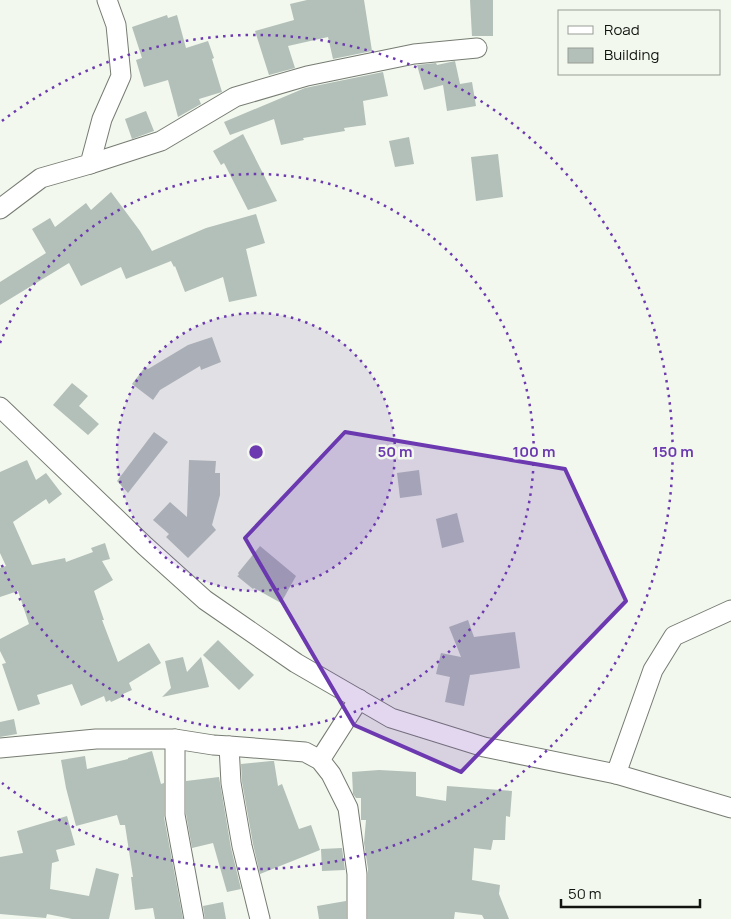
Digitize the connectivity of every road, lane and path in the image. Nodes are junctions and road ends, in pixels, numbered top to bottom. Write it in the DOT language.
graph roads {
  1 [pos="107,0"];
  2 [pos="477,48"];
  3 [pos="90,164"];
  4 [pos="0,209"];
  5 [pos="0,406"];
  6 [pos="731,610"];
  7 [pos="359,699"];
  8 [pos="175,740"];
  9 [pos="229,746"];
  10 [pos="0,748"];
  11 [pos="320,760"];
  12 [pos="616,774"];
  13 [pos="731,808"];
  14 [pos="194,919"];
  15 [pos="260,919"];
  16 [pos="357,919"];
  1 -- 3 [label="street"];
  2 -- 3 [label="street"];
  3 -- 4 [label="street"];
  5 -- 7 [label="street"];
  6 -- 12 [label="street"];
  7 -- 11 [label="street"];
  7 -- 12 [label="street"];
  8 -- 9 [label="street"];
  8 -- 10 [label="street"];
  8 -- 14 [label="street"];
  9 -- 11 [label="street"];
  9 -- 15 [label="street"];
  11 -- 16 [label="street"];
  12 -- 13 [label="street"];
}
